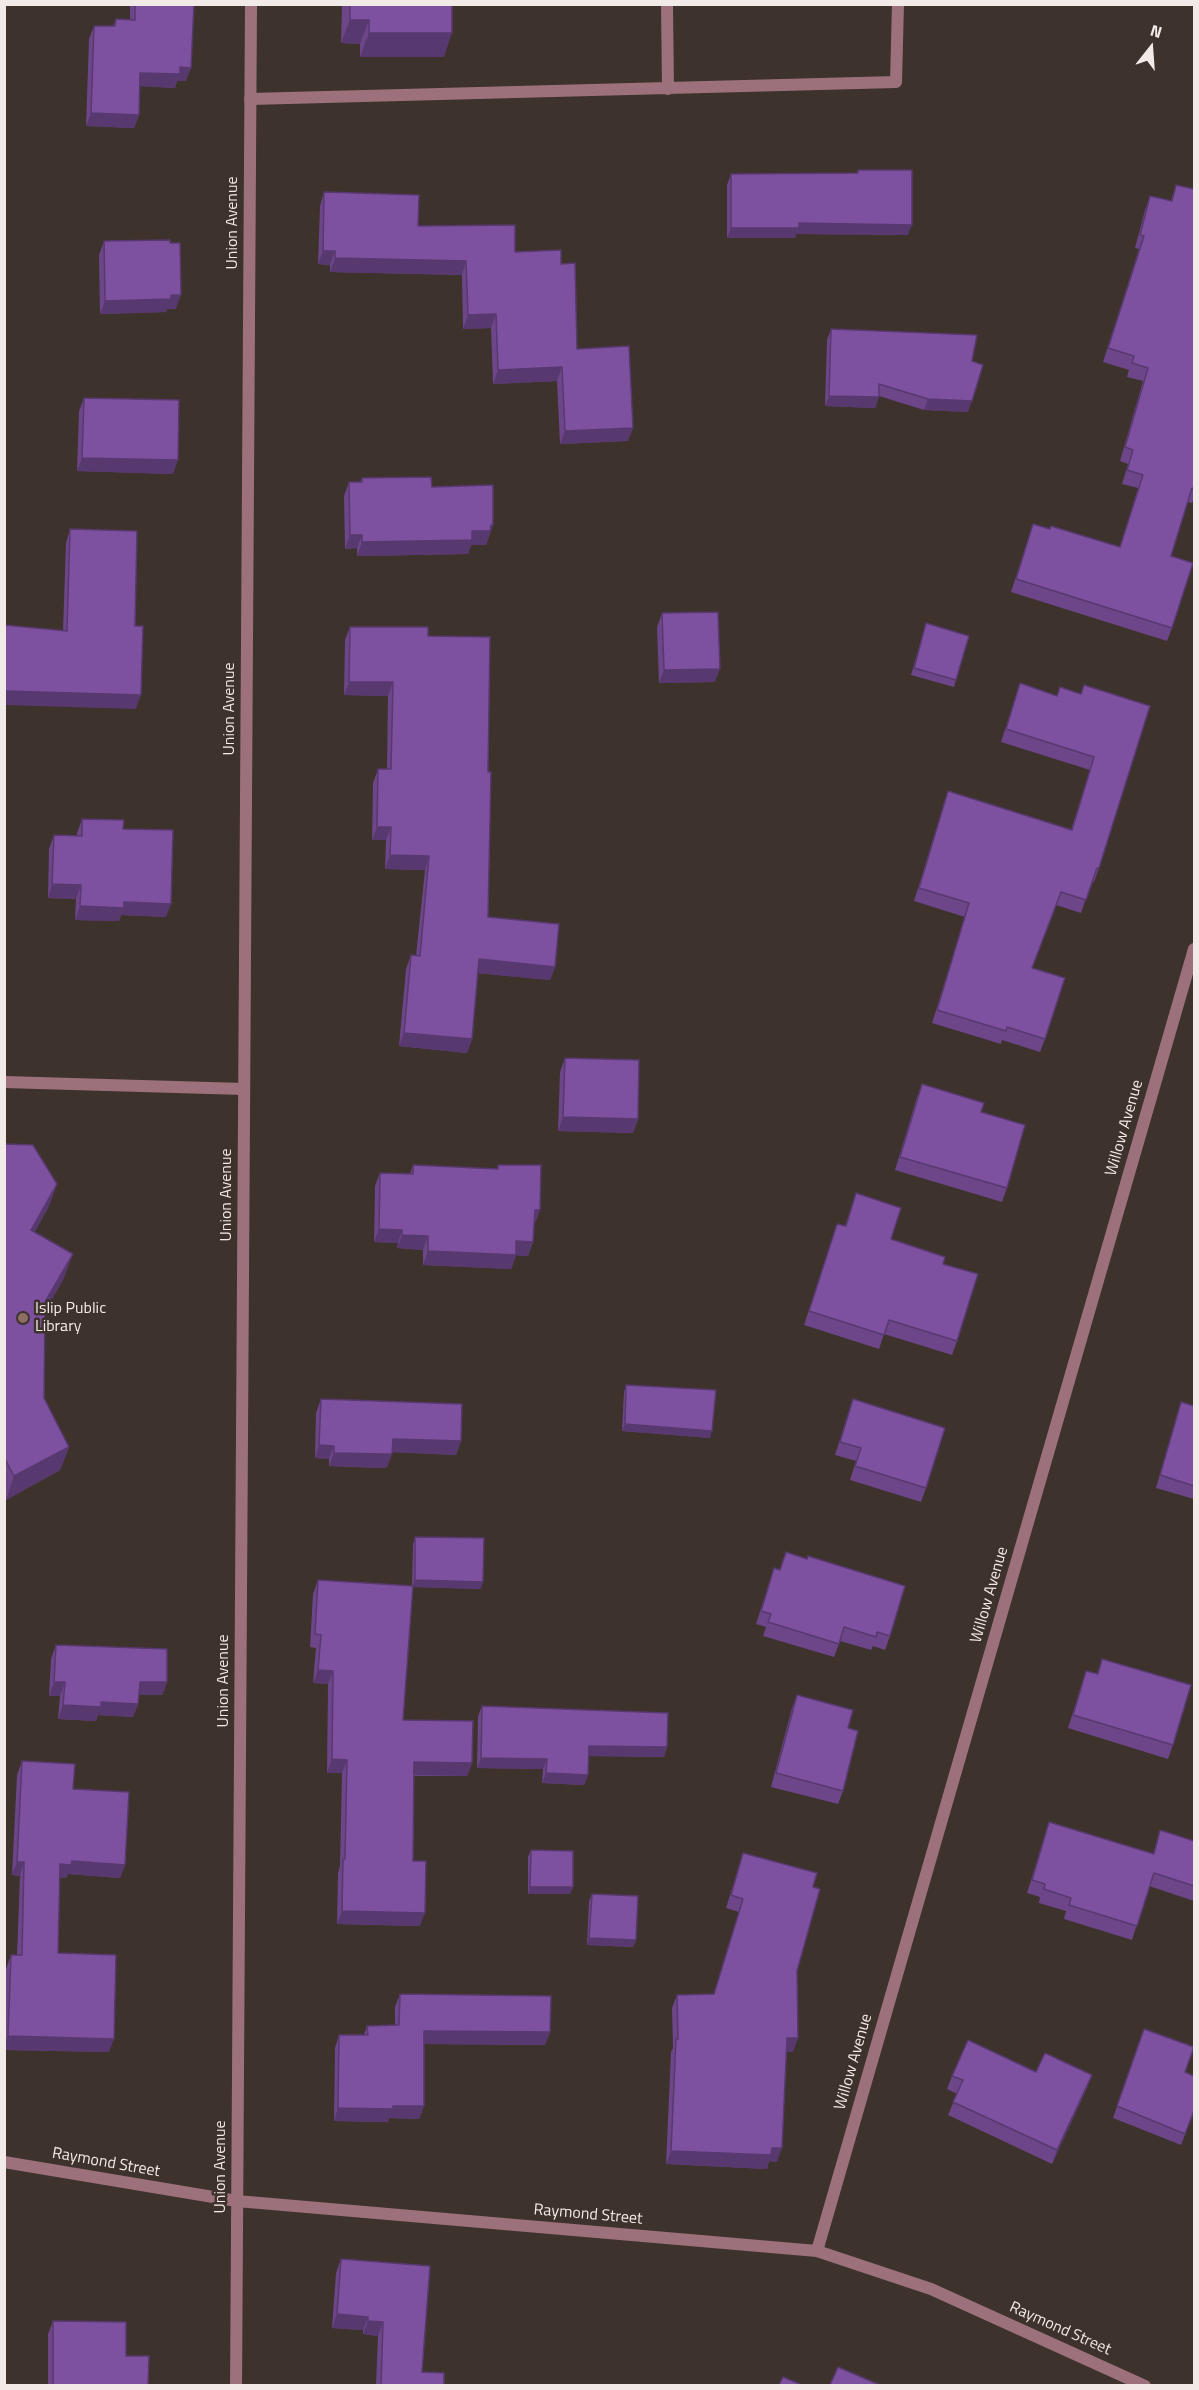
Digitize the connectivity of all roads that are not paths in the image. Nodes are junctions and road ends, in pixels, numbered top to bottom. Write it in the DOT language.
graph roads {
  1 [pos="251,4"];
  2 [pos="667,4"];
  3 [pos="898,4"];
  4 [pos="668,89"];
  5 [pos="250,99"];
  6 [pos="1194,948"];
  7 [pos="4,1082"];
  8 [pos="244,1089"];
  9 [pos="4,2162"];
  10 [pos="237,2201"];
  11 [pos="817,2251"];
  12 [pos="236,2385"];
  13 [pos="1145,2385"];
  1 -- 5 [label="street, Union Avenue"];
  2 -- 4 [label="street"];
  3 -- 4 [label="street"];
  4 -- 5 [label="street"];
  5 -- 8 [label="street, Union Avenue"];
  6 -- 11 [label="street, Willow Avenue"];
  7 -- 8 [label="street"];
  8 -- 10 [label="street, Union Avenue"];
  9 -- 10 [label="street, Raymond Street"];
  10 -- 11 [label="street, Raymond Street"];
  10 -- 12 [label="street, Union Avenue"];
  11 -- 13 [label="street, Raymond Street"];
}
